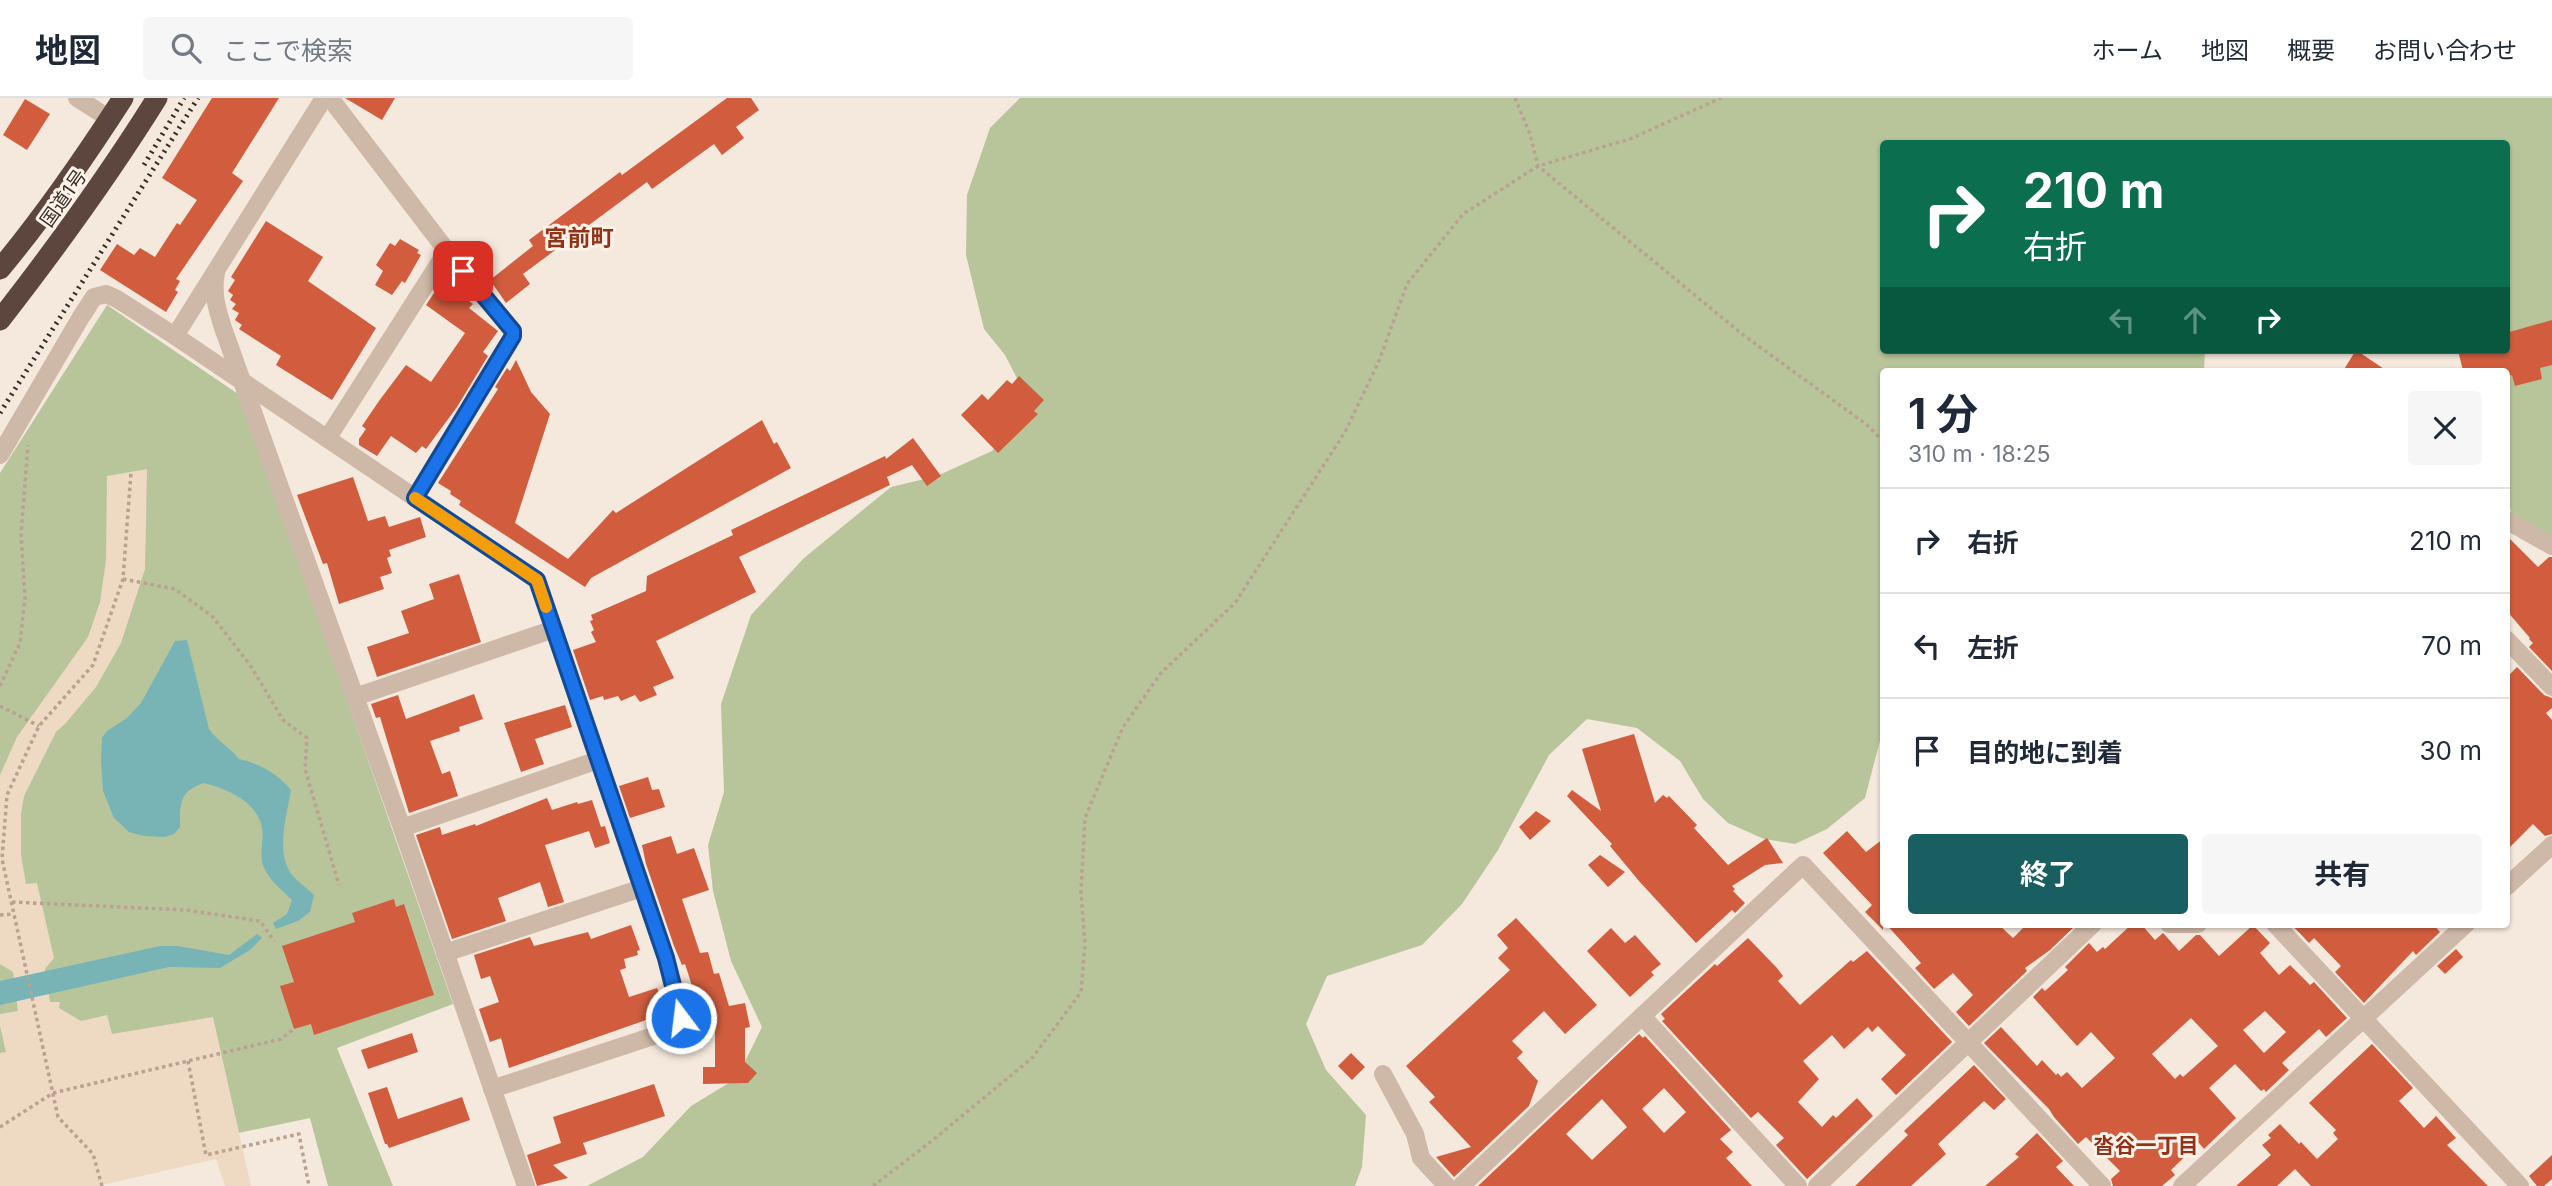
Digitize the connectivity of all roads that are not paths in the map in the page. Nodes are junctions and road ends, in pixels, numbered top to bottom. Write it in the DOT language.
graph roads {
  1 [pos="77,98"];
  2 [pos="123,98"];
  3 [pos="157,98"];
  4 [pos="324,98"];
  5 [pos="330,98"];
  6 [pos="110,118"];
  7 [pos="447,251"];
  8 [pos="218,268"];
  9 [pos="0,269"];
  10 [pos="0,320"];
  11 [pos="175,336"];
  12 [pos="244,383"];
  13 [pos="327,439"];
  14 [pos="0,456"];
  15 [pos="415,498"];
  16 [pos="2510,522"];
  17 [pos="2552,545"];
  18 [pos="554,629"];
  19 [pos="2510,643"];
  20 [pos="2552,687"];
  21 [pos="355,697"];
  22 [pos="598,760"];
  23 [pos="402,828"];
  24 [pos="2552,845"];
  25 [pos="2510,883"];
  26 [pos="642,888"];
  27 [pos="2089,928"];
  28 [pos="2279,928"];
  29 [pos="2462,928"];
  30 [pos="445,953"];
  31 [pos="1642,1016"];
  32 [pos="2362,1019"];
  33 [pos="1969,1042"];
  34 [pos="1383,1074"];
  35 [pos="492,1088"];
  36 [pos="2511,1183"];
  37 [pos="526,1186"];
  38 [pos="1447,1186"];
  39 [pos="1461,1186"];
  40 [pos="1798,1186"];
  41 [pos="1816,1186"];
  42 [pos="2102,1186"];
  43 [pos="2182,1186"];
  1 -- 6 [label="street"];
  2 -- 6 [label="highway, 国道1号"];
  3 -- 10 [label="highway, 国道1号"];
  4 -- 8 [label="street"];
  5 -- 7 [label="street"];
  6 -- 9 [label="highway, 国道1号"];
  7 -- 13 [label="street"];
  7 -- 15 [label="street"];
  8 -- 11 [label="street"];
  8 -- 12 [label="street"];
  11 -- 12 [label="street"];
  11 -- 14 [label="street"];
  12 -- 13 [label="street"];
  12 -- 21 [label="street"];
  13 -- 15 [label="street"];
  15 -- 18 [label="street"];
  16 -- 17 [label="street"];
  18 -- 21 [label="street"];
  18 -- 22 [label="street"];
  19 -- 20 [label="street"];
  21 -- 23 [label="street"];
  22 -- 23 [label="street"];
  22 -- 26 [label="street"];
  23 -- 30 [label="street"];
  24 -- 25 [label="street"];
  26 -- 30 [label="street"];
  26 -- 35 [label="street"];
  27 -- 33 [label="street"];
  28 -- 32 [label="street"];
  29 -- 32 [label="street"];
  30 -- 35 [label="street"];
  31 -- 33 [label="street"];
  31 -- 39 [label="street"];
  31 -- 40 [label="street"];
  32 -- 36 [label="street"];
  32 -- 43 [label="street"];
  33 -- 41 [label="street"];
  33 -- 42 [label="street"];
  34 -- 38 [label="street"];
  35 -- 37 [label="street"];
}
